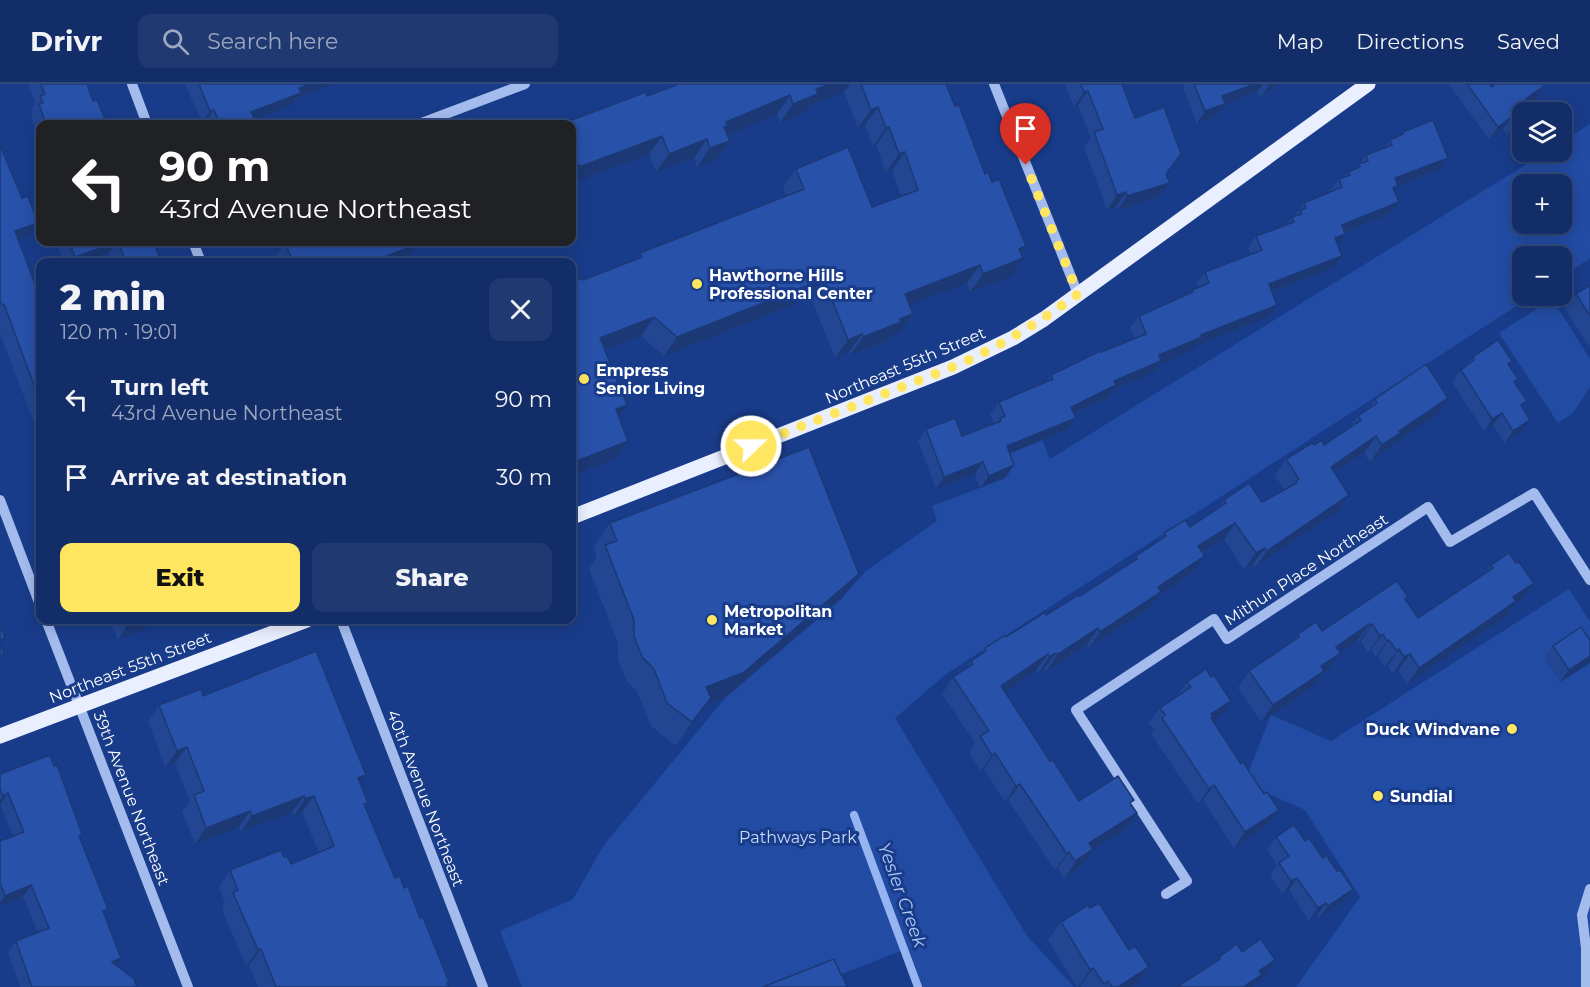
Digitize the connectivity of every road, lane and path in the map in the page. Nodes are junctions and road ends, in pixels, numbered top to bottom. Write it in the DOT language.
graph roads {
  1 [pos="132,84"];
  2 [pos="525,84"];
  3 [pos="994,84"];
  4 [pos="1368,84"];
  5 [pos="146,120"];
  6 [pos="430,120"];
  7 [pos="1078,294"];
  8 [pos="0,500"];
  9 [pos="576,515"];
  10 [pos="1590,580"];
  11 [pos="36,594"];
  12 [pos="48,624"];
  13 [pos="296,624"];
  14 [pos="343,624"];
  15 [pos="80,706"];
  16 [pos="0,736"];
  17 [pos="1590,889"];
  18 [pos="1166,894"];
  19 [pos="188,987"];
  20 [pos="483,987"];
  21 [pos="1586,987"];
  1 -- 5 [label="street"];
  2 -- 6 [label="street"];
  3 -- 7 [label="street"];
  4 -- 7 [label="main road, Northeast 55th Street"];
  7 -- 9 [label="main road, Northeast 55th Street"];
  8 -- 11 [label="street"];
  10 -- 18 [label="street, Mithun Place Northeast"];
  12 -- 15 [label="street, 39th Avenue Northeast"];
  13 -- 15 [label="main road, Northeast 55th Street"];
  14 -- 20 [label="street, 40th Avenue Northeast"];
  15 -- 16 [label="main road, Northeast 55th Street"];
  15 -- 19 [label="street, 39th Avenue Northeast"];
  17 -- 21 [label="street"];
}
